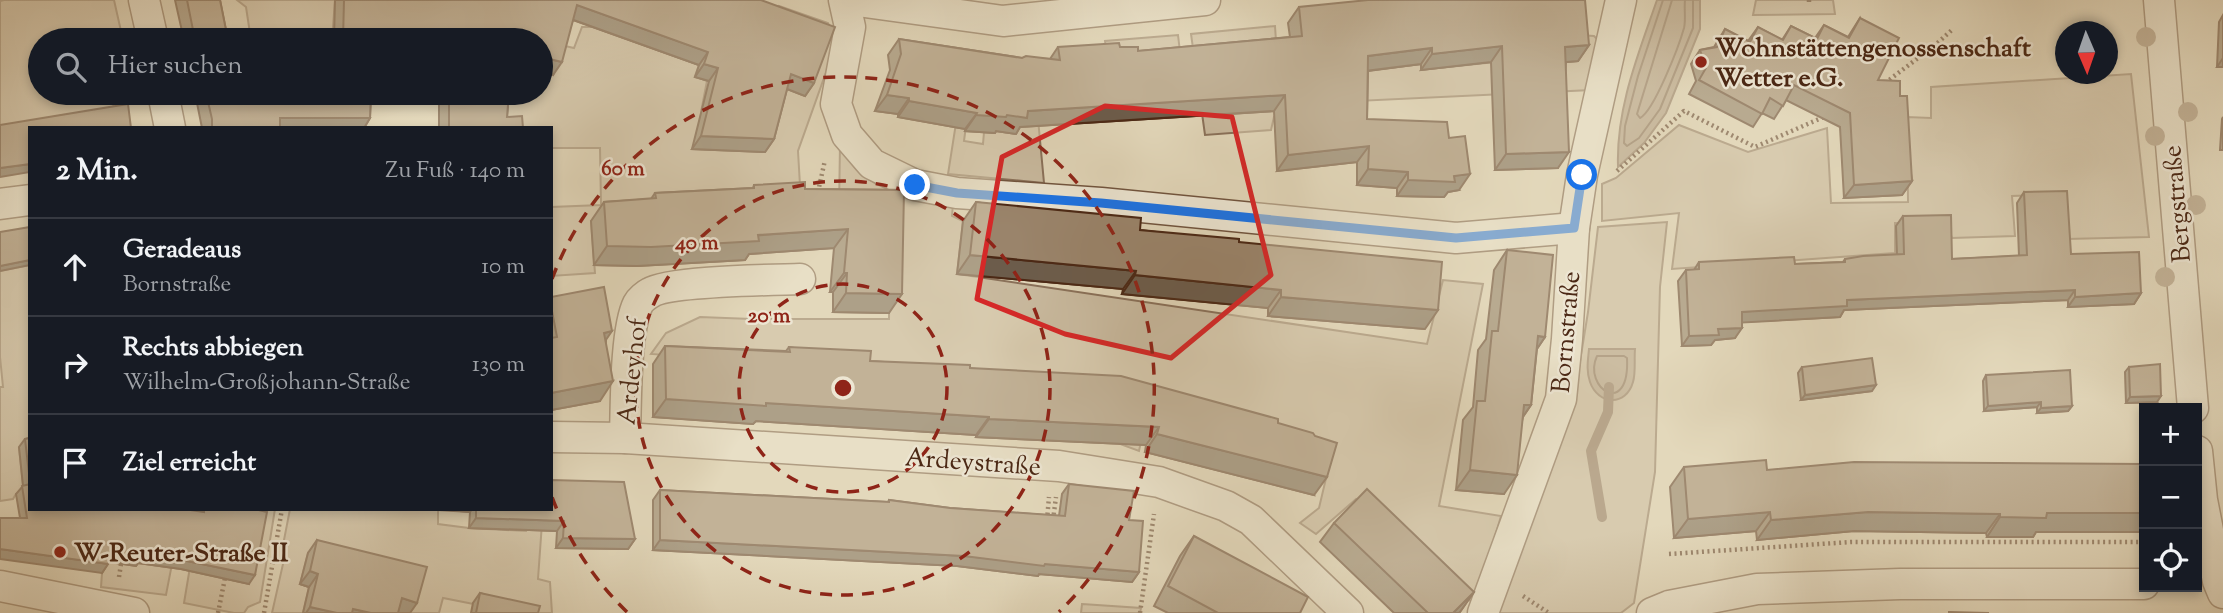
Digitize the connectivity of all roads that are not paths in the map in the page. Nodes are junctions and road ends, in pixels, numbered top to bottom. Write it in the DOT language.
graph roads {
  1 [pos="145,0"];
  2 [pos="844,0"];
  3 [pos="850,0"];
  4 [pos="1205,0"];
  5 [pos="1621,0"];
  6 [pos="2159,0"];
  7 [pos="151,28"];
  8 [pos="165,105"];
  9 [pos="170,126"];
  10 [pos="28,200"];
  11 [pos="0,204"];
  12 [pos="1574,228"];
  13 [pos="800,279"];
  14 [pos="2193,403"];
  15 [pos="553,438"];
  16 [pos="625,438"];
  17 [pos="2199,466"];
  18 [pos="2139,584"];
  19 [pos="2213,585"];
  20 [pos="0,586"];
  21 [pos="134,613"];
  22 [pos="1348,613"];
  23 [pos="1483,613"];
  24 [pos="1652,613"];
  1 -- 7 [label="street"];
  2 -- 12 [label="street"];
  3 -- 4 [label="street"];
  5 -- 12 [label="street, Bornstraße"];
  6 -- 14 [label="street, Bergstraße"];
  8 -- 9 [label="street"];
  10 -- 11 [label="street"];
  12 -- 23 [label="street, Bornstraße"];
  13 -- 16 [label="street, Ardeyhof"];
  15 -- 16 [label="street, Ardeystraße"];
  16 -- 22 [label="street, Ardeystraße"];
  17 -- 19 [label="street"];
  18 -- 24 [label="street"];
  20 -- 21 [label="street"];
}
